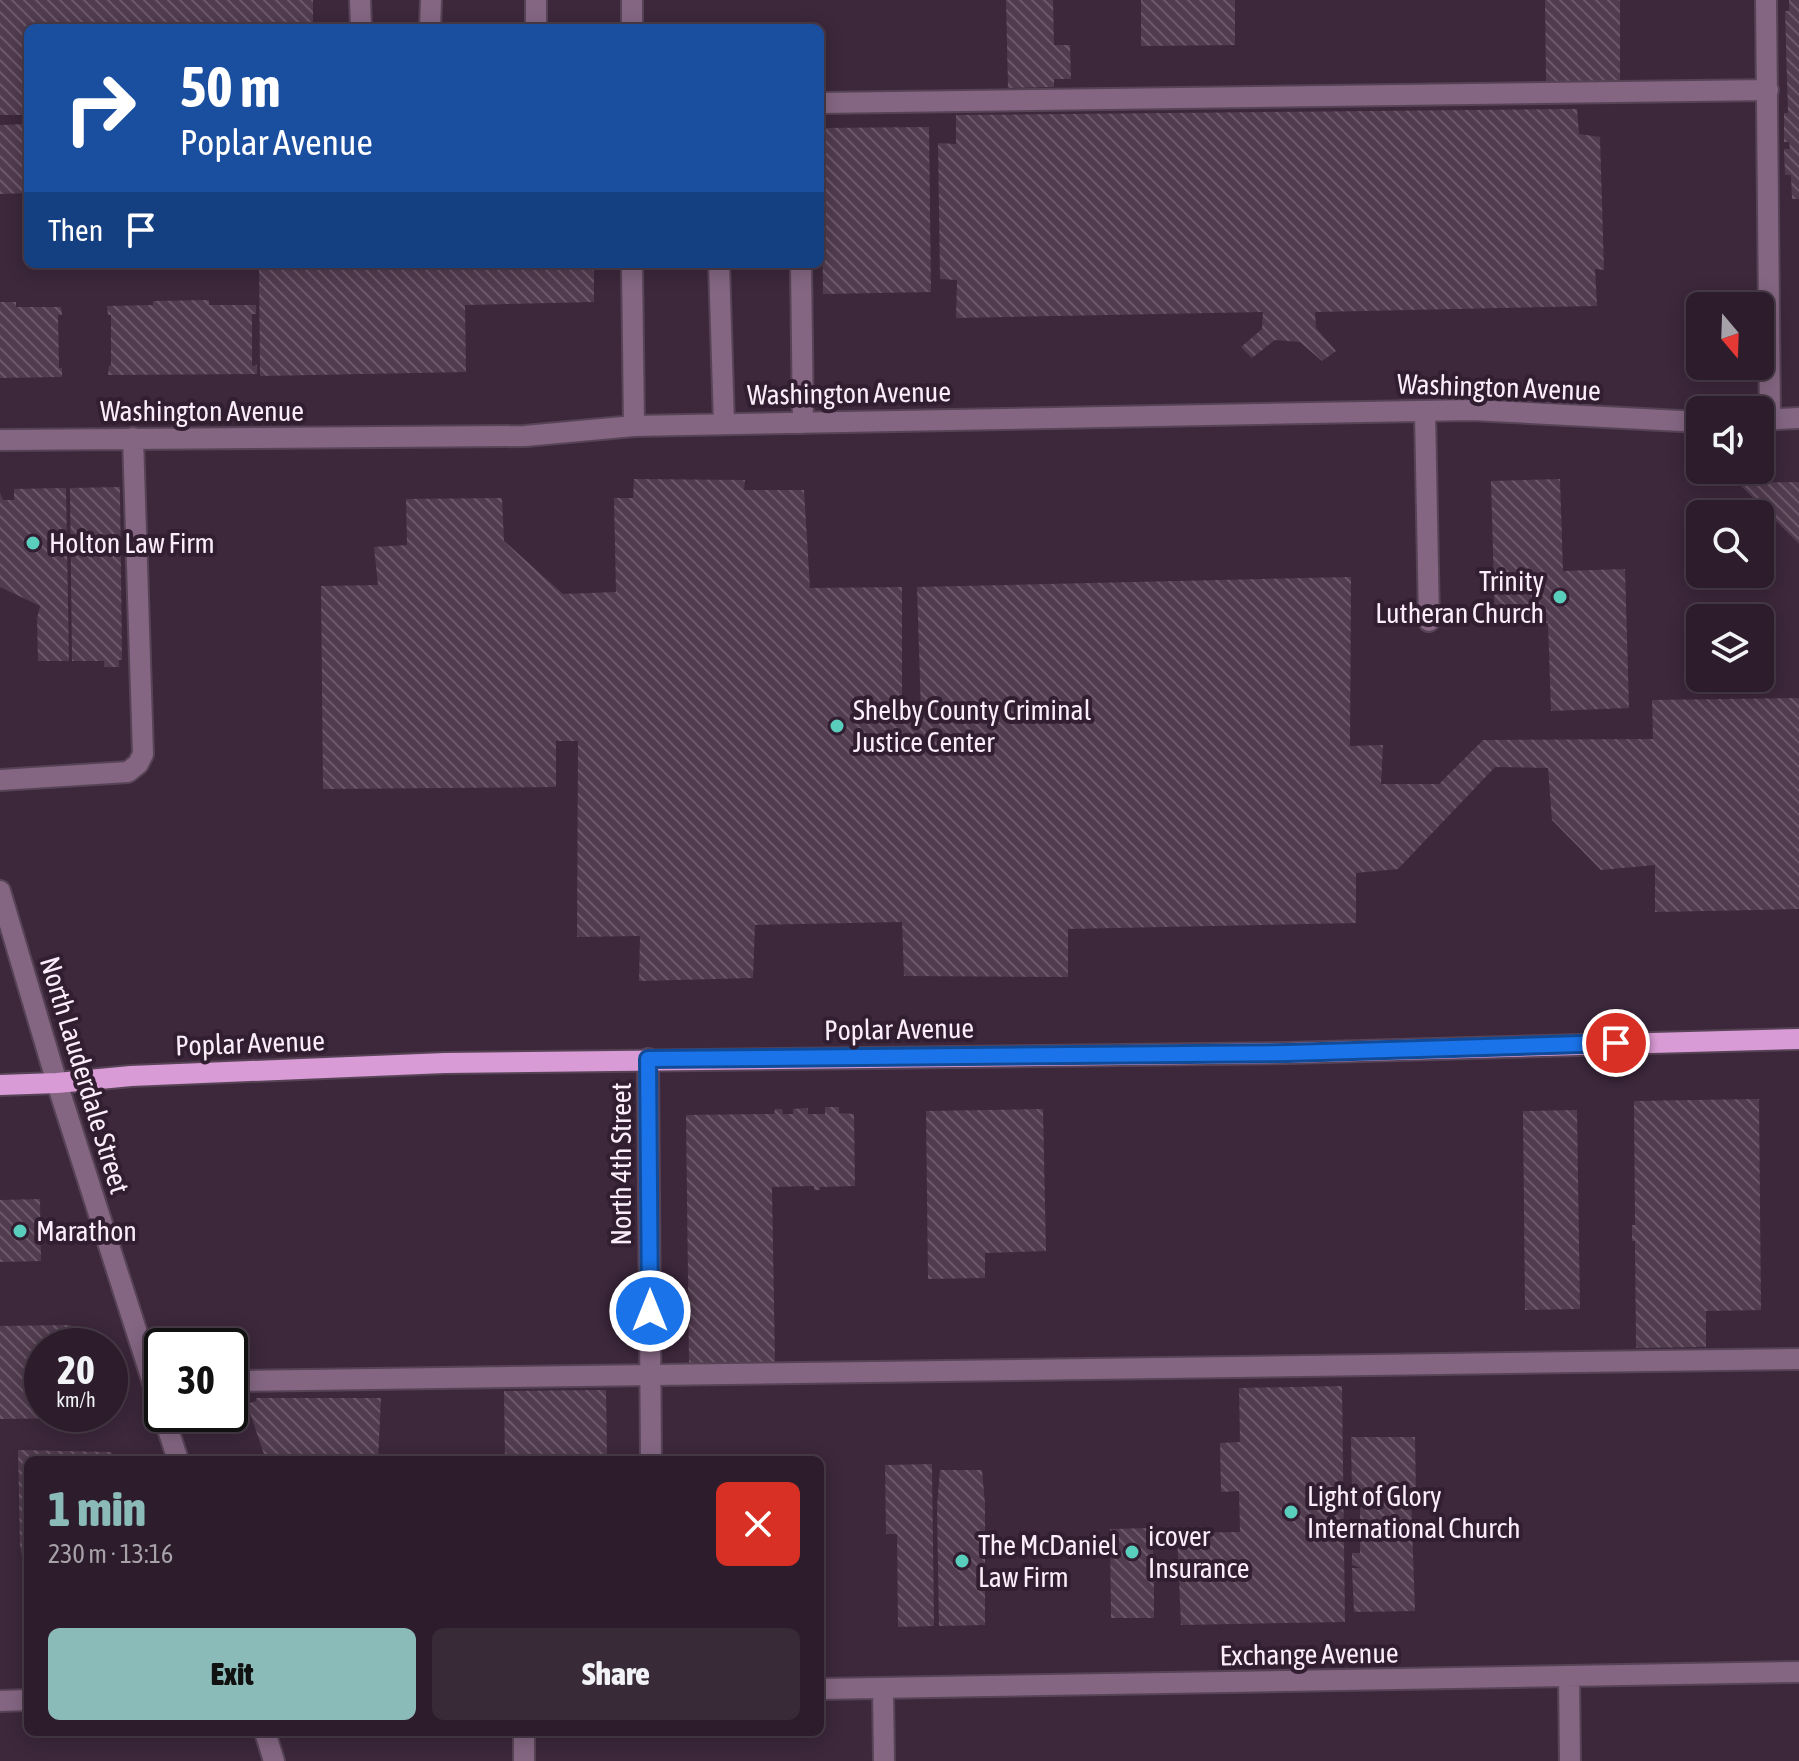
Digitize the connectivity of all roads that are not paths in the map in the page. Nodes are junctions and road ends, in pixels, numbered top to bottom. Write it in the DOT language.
graph roads {
  1 [pos="360,0"];
  2 [pos="431,0"];
  3 [pos="536,0"];
  4 [pos="632,0"];
  5 [pos="1766,0"];
  6 [pos="361,24"];
  7 [pos="430,24"];
  8 [pos="536,24"];
  9 [pos="632,24"];
  10 [pos="1768,90"];
  11 [pos="824,103"];
  12 [pos="632,268"];
  13 [pos="719,268"];
  14 [pos="801,268"];
  15 [pos="1765,396"];
  16 [pos="1425,411"];
  17 [pos="1799,418"];
  18 [pos="1774,419"];
  19 [pos="1686,421"];
  20 [pos="803,423"];
  21 [pos="724,424"];
  22 [pos="634,426"];
  23 [pos="133,438"];
  24 [pos="0,440"];
  25 [pos="1429,621"];
  26 [pos="0,780"];
  27 [pos="0,891"];
  28 [pos="3,913"];
  29 [pos="1799,1039"];
  30 [pos="648,1059"];
  31 [pos="57,1083"];
  32 [pos="0,1085"];
  33 [pos="144,1352"];
  34 [pos="1799,1359"];
  35 [pos="650,1375"];
  36 [pos="248,1381"];
  37 [pos="169,1432"];
  38 [pos="177,1456"];
  39 [pos="651,1456"];
  40 [pos="1799,1672"];
  41 [pos="1569,1677"];
  42 [pos="824,1689"];
  43 [pos="883,1690"];
  44 [pos="24,1700"];
  45 [pos="0,1701"];
  46 [pos="266,1736"];
  47 [pos="524,1736"];
  48 [pos="274,1761"];
  49 [pos="524,1761"];
  50 [pos="884,1761"];
  51 [pos="1570,1761"];
  1 -- 6 [label="street"];
  2 -- 7 [label="street"];
  3 -- 8 [label="street"];
  4 -- 9 [label="street"];
  5 -- 10 [label="street"];
  10 -- 11 [label="street"];
  10 -- 15 [label="street"];
  12 -- 22 [label="street"];
  13 -- 21 [label="street"];
  14 -- 20 [label="street"];
  16 -- 19 [label="street, Washington Avenue"];
  16 -- 20 [label="street, Washington Avenue"];
  16 -- 25 [label="street"];
  17 -- 18 [label="street"];
  20 -- 21 [label="street, Washington Avenue"];
  21 -- 22 [label="street, Washington Avenue"];
  22 -- 23 [label="street, Washington Avenue"];
  23 -- 24 [label="street, Washington Avenue"];
  23 -- 26 [label="street"];
  27 -- 28 [label="street, North Lauderdale Street"];
  28 -- 31 [label="street, North Lauderdale Street"];
  29 -- 30 [label="main road, Poplar Avenue"];
  30 -- 31 [label="main road, Poplar Avenue"];
  30 -- 35 [label="street, North 4th Street"];
  31 -- 32 [label="main road, Poplar Avenue"];
  31 -- 33 [label="street, North Lauderdale Street"];
  34 -- 35 [label="street"];
  35 -- 36 [label="street"];
  35 -- 39 [label="street, North 4th Street"];
  37 -- 38 [label="street, North Lauderdale Street"];
  40 -- 41 [label="street, Exchange Avenue"];
  41 -- 43 [label="street, Exchange Avenue"];
  41 -- 51 [label="street"];
  42 -- 43 [label="street, Exchange Avenue"];
  43 -- 50 [label="street"];
  44 -- 45 [label="street"];
  46 -- 48 [label="street"];
  47 -- 49 [label="street"];
}
